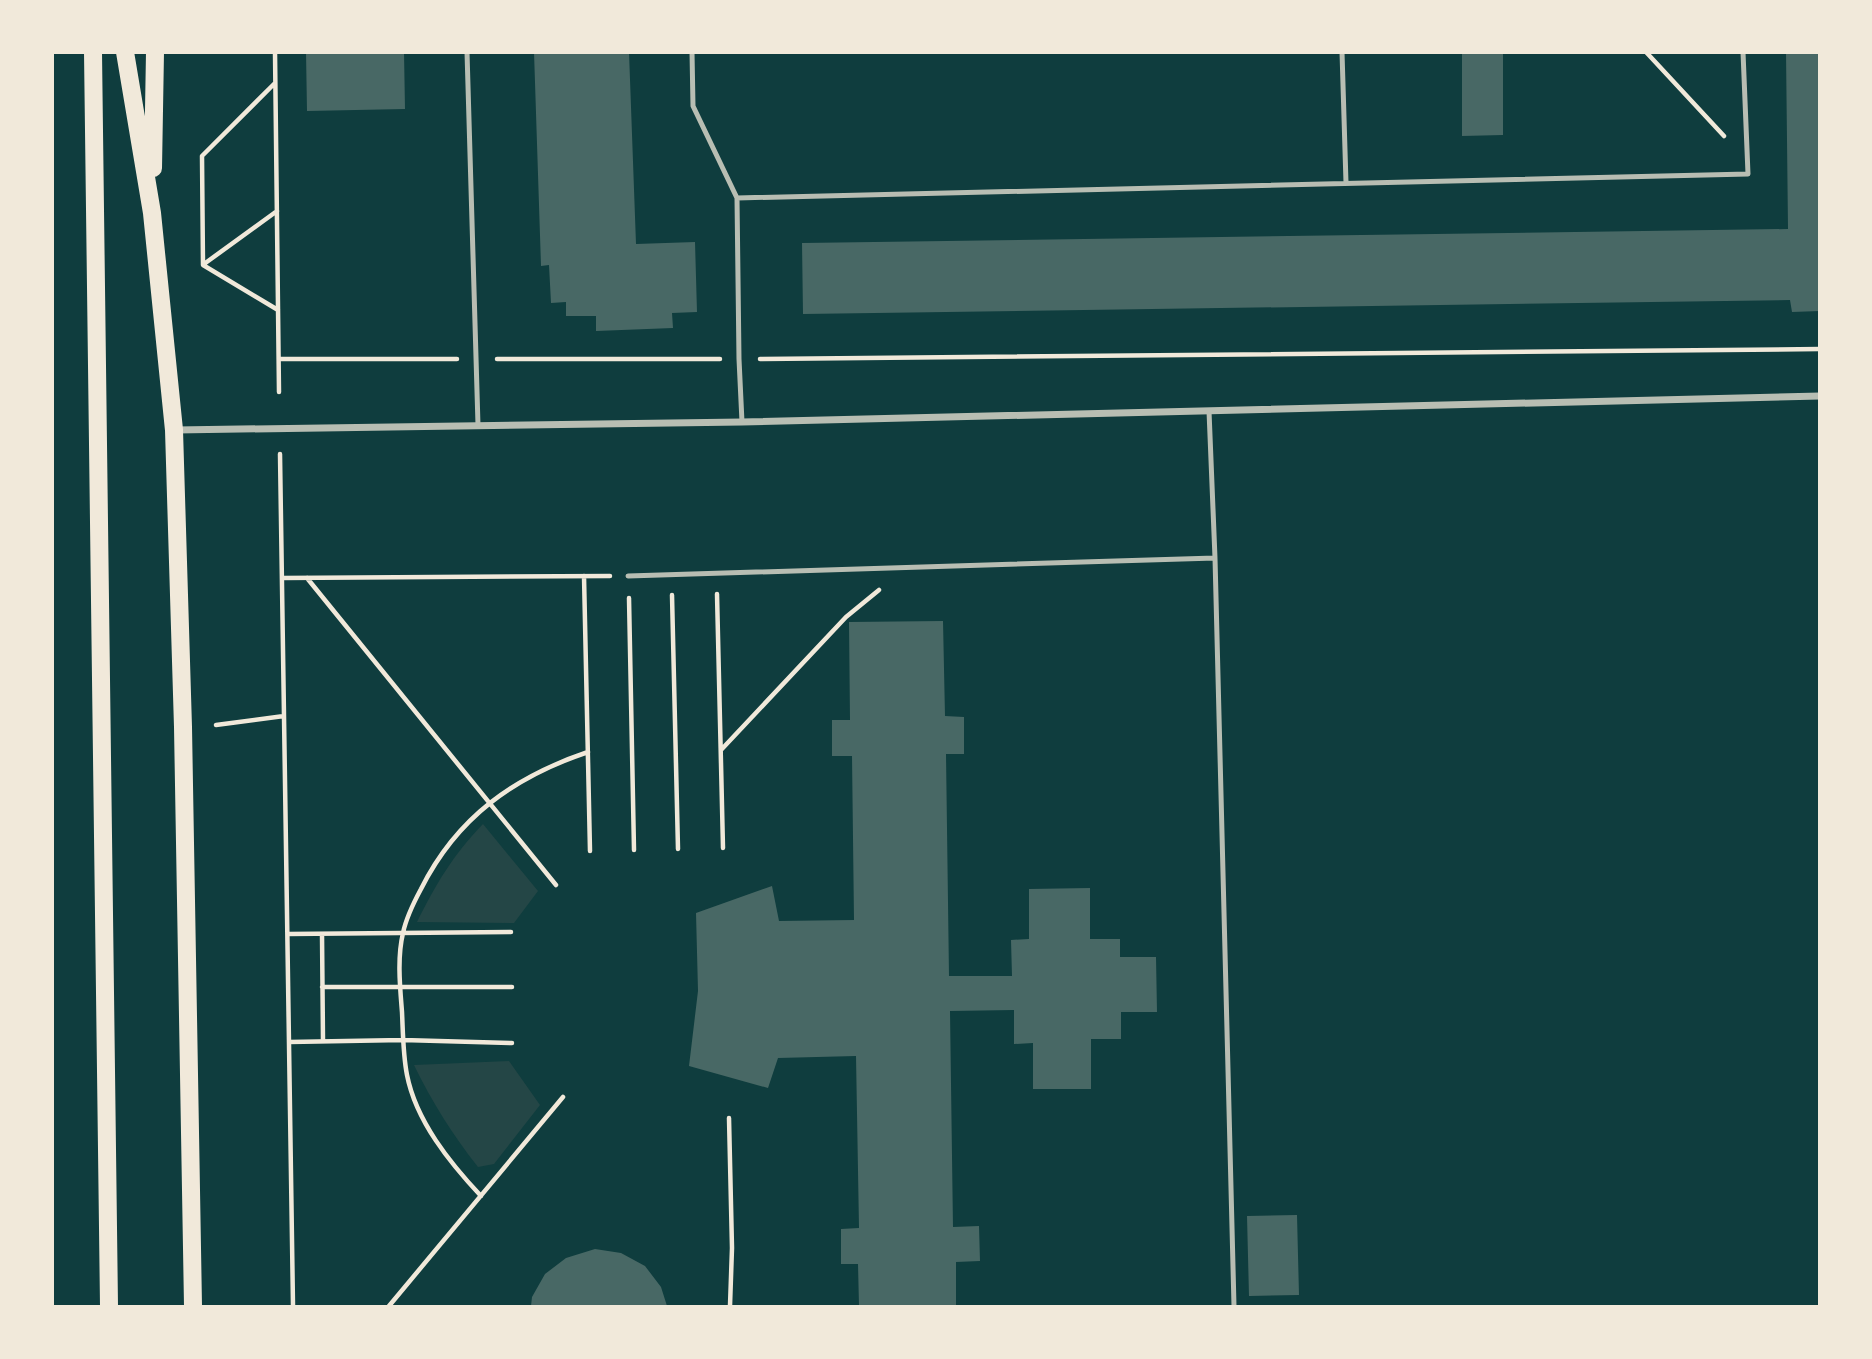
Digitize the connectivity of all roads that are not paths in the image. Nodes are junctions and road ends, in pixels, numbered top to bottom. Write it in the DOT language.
graph roads {
  1 [pos="93,52"];
  2 [pos="125,52"];
  3 [pos="155,52"];
  4 [pos="467,52"];
  5 [pos="692,52"];
  6 [pos="1342,52"];
  7 [pos="1742,52"];
  8 [pos="1346,183"];
  9 [pos="737,198"];
  10 [pos="152,213"];
  11 [pos="1819,397"];
  12 [pos="1209,411"];
  13 [pos="742,422"];
  14 [pos="478,425"];
  15 [pos="174,430"];
  16 [pos="1215,558"];
  17 [pos="628,576"];
  18 [pos="109,1307"];
  19 [pos="193,1307"];
  20 [pos="1234,1307"];
  1 -- 18 [label="main road"];
  2 -- 10 [label="main road"];
  3 -- 10 [label="main road"];
  4 -- 14 [label="lane"];
  5 -- 9 [label="lane"];
  6 -- 8 [label="lane"];
  7 -- 8 [label="lane"];
  8 -- 9 [label="lane"];
  9 -- 13 [label="lane"];
  10 -- 15 [label="main road"];
  11 -- 12 [label="street"];
  12 -- 13 [label="street"];
  12 -- 16 [label="lane"];
  13 -- 14 [label="street"];
  14 -- 15 [label="street"];
  15 -- 19 [label="main road"];
  16 -- 17 [label="lane"];
  16 -- 20 [label="lane"];
}
